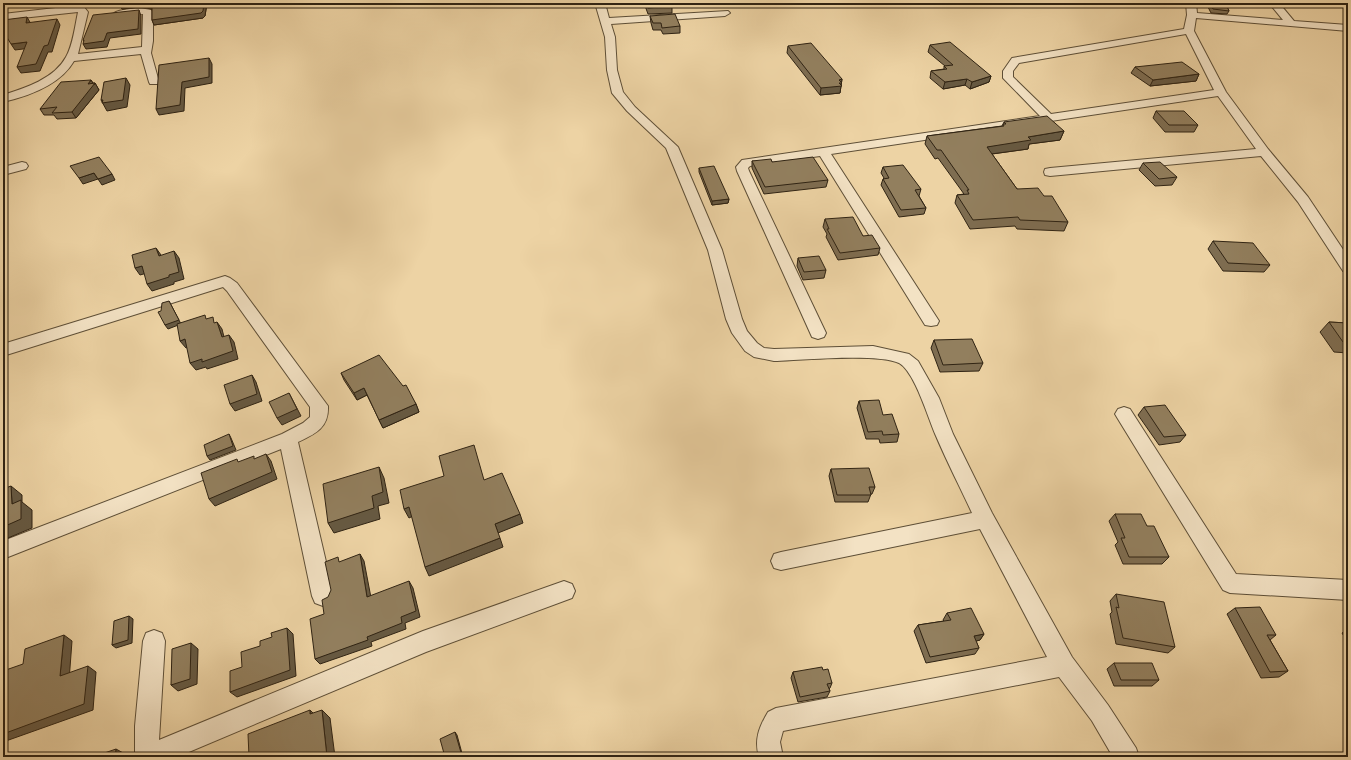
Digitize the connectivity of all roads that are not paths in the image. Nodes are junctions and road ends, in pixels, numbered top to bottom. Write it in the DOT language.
graph roads {
  1 [pos="600,3"];
  2 [pos="1191,3"];
  3 [pos="1274,3"];
  4 [pos="725,13"];
  5 [pos="111,15"];
  6 [pos="1192,15"];
  7 [pos="3,17"];
  8 [pos="605,21"];
  9 [pos="1291,23"];
  10 [pos="1348,28"];
  11 [pos="1190,31"];
  12 [pos="147,50"];
  13 [pos="71,58"];
  14 [pos="154,82"];
  15 [pos="1221,92"];
  16 [pos="3,99"];
  17 [pos="1049,118"];
  18 [pos="824,152"];
  19 [pos="1264,152"];
  20 [pos="22,166"];
  21 [pos="3,170"];
  22 [pos="1050,172"];
  23 [pos="1348,268"];
  24 [pos="931,321"];
  25 [pos="818,333"];
  26 [pos="3,350"];
  27 [pos="1124,414"];
  28 [pos="288,439"];
  29 [pos="985,519"];
  30 [pos="3,550"];
  31 [pos="780,561"];
  32 [pos="1348,590"];
  33 [pos="564,591"];
  34 [pos="323,596"];
  35 [pos="154,641"];
  36 [pos="1064,665"];
  37 [pos="147,757"];
  38 [pos="771,757"];
  39 [pos="1127,757"];
  1 -- 8 [label="street"];
  2 -- 6 [label="street"];
  3 -- 9 [label="street"];
  4 -- 8 [label="street"];
  5 -- 12 [label="street"];
  6 -- 9 [label="street"];
  6 -- 11 [label="street"];
  7 -- 13 [label="street"];
  8 -- 29 [label="street"];
  9 -- 10 [label="street"];
  11 -- 15 [label="street"];
  11 -- 17 [label="street"];
  12 -- 13 [label="street"];
  12 -- 14 [label="street"];
  13 -- 16 [label="street"];
  15 -- 17 [label="street"];
  15 -- 19 [label="street"];
  17 -- 18 [label="street"];
  18 -- 24 [label="street"];
  18 -- 25 [label="street"];
  19 -- 22 [label="street"];
  19 -- 23 [label="street"];
  20 -- 21 [label="street"];
  26 -- 28 [label="street"];
  27 -- 32 [label="street"];
  28 -- 30 [label="street"];
  28 -- 34 [label="street"];
  29 -- 31 [label="street"];
  29 -- 36 [label="street"];
  33 -- 37 [label="street"];
  35 -- 37 [label="street"];
  36 -- 38 [label="street"];
  36 -- 39 [label="street"];
}
